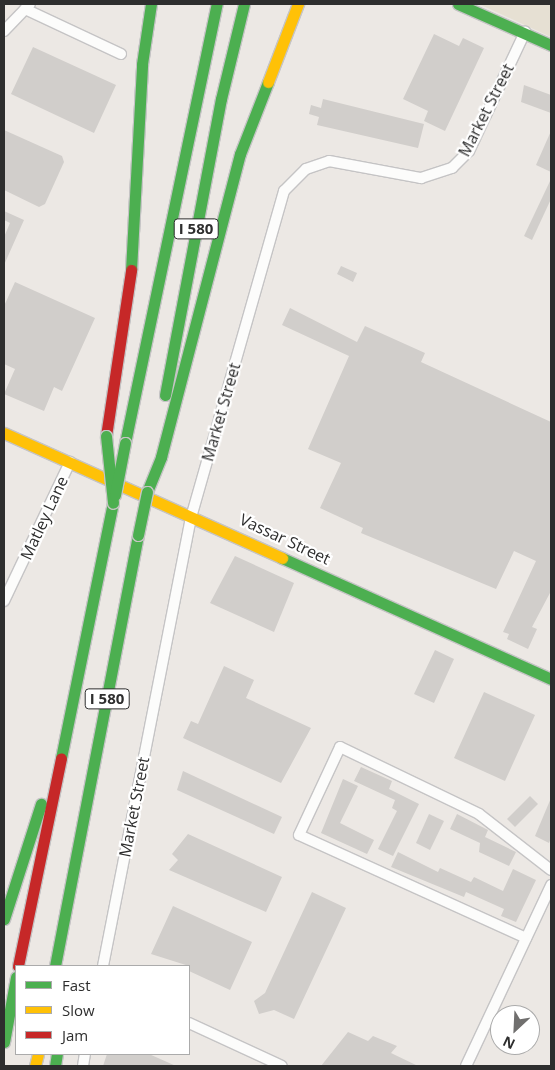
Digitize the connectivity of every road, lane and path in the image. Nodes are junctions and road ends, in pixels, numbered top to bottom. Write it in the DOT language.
graph roads {
  1 [pos="151,4"];
  2 [pos="217,4"];
  3 [pos="244,4"];
  4 [pos="288,4"];
  5 [pos="298,4"];
  6 [pos="458,4"];
  7 [pos="27,7"];
  8 [pos="4,32"];
  9 [pos="524,32"];
  10 [pos="551,45"];
  11 [pos="121,54"];
  12 [pos="249,124"];
  13 [pos="4,432"];
  14 [pos="157,456"];
  15 [pos="70,462"];
  16 [pos="113,503"];
  17 [pos="192,514"];
  18 [pos="4,601"];
  19 [pos="551,679"];
  20 [pos="56,771"];
  21 [pos="551,870"];
  22 [pos="551,884"];
  23 [pos="69,892"];
  24 [pos="4,918"];
  25 [pos="526,938"];
  26 [pos="18,965"];
  27 [pos="55,965"];
  28 [pos="68,965"];
  29 [pos="103,965"];
  30 [pos="15,982"];
  31 [pos="190,1023"];
  32 [pos="4,1042"];
  33 [pos="282,1066"];
  34 [pos="466,1066"];
  1 -- 16 [label="main road, bridge"];
  2 -- 16 [label="main road, I 580, bridge"];
  3 -- 14 [label="main road, I 580"];
  4 -- 12 [label="main road"];
  5 -- 12 [label="main road"];
  6 -- 9 [label="main road"];
  7 -- 8 [label="street"];
  7 -- 11 [label="street"];
  9 -- 10 [label="main road"];
  9 -- 17 [label="street, Market Street"];
  12 -- 14 [label="main road"];
  13 -- 15 [label="main road, Vassar Street"];
  14 -- 23 [label="main road, I 580, bridge"];
  15 -- 17 [label="main road, Vassar Street"];
  15 -- 18 [label="street, Matley Lane"];
  16 -- 20 [label="main road, I 580"];
  17 -- 19 [label="main road, Vassar Street"];
  17 -- 29 [label="street, Market Street"];
  20 -- 24 [label="main road"];
  20 -- 26 [label="main road, I 580"];
  21 -- 25 [label="street"];
  22 -- 25 [label="street"];
  23 -- 27 [label="main road, I 580"];
  23 -- 28 [label="main road"];
  25 -- 34 [label="street"];
  30 -- 32 [label="main road"];
  31 -- 33 [label="street"];
}
